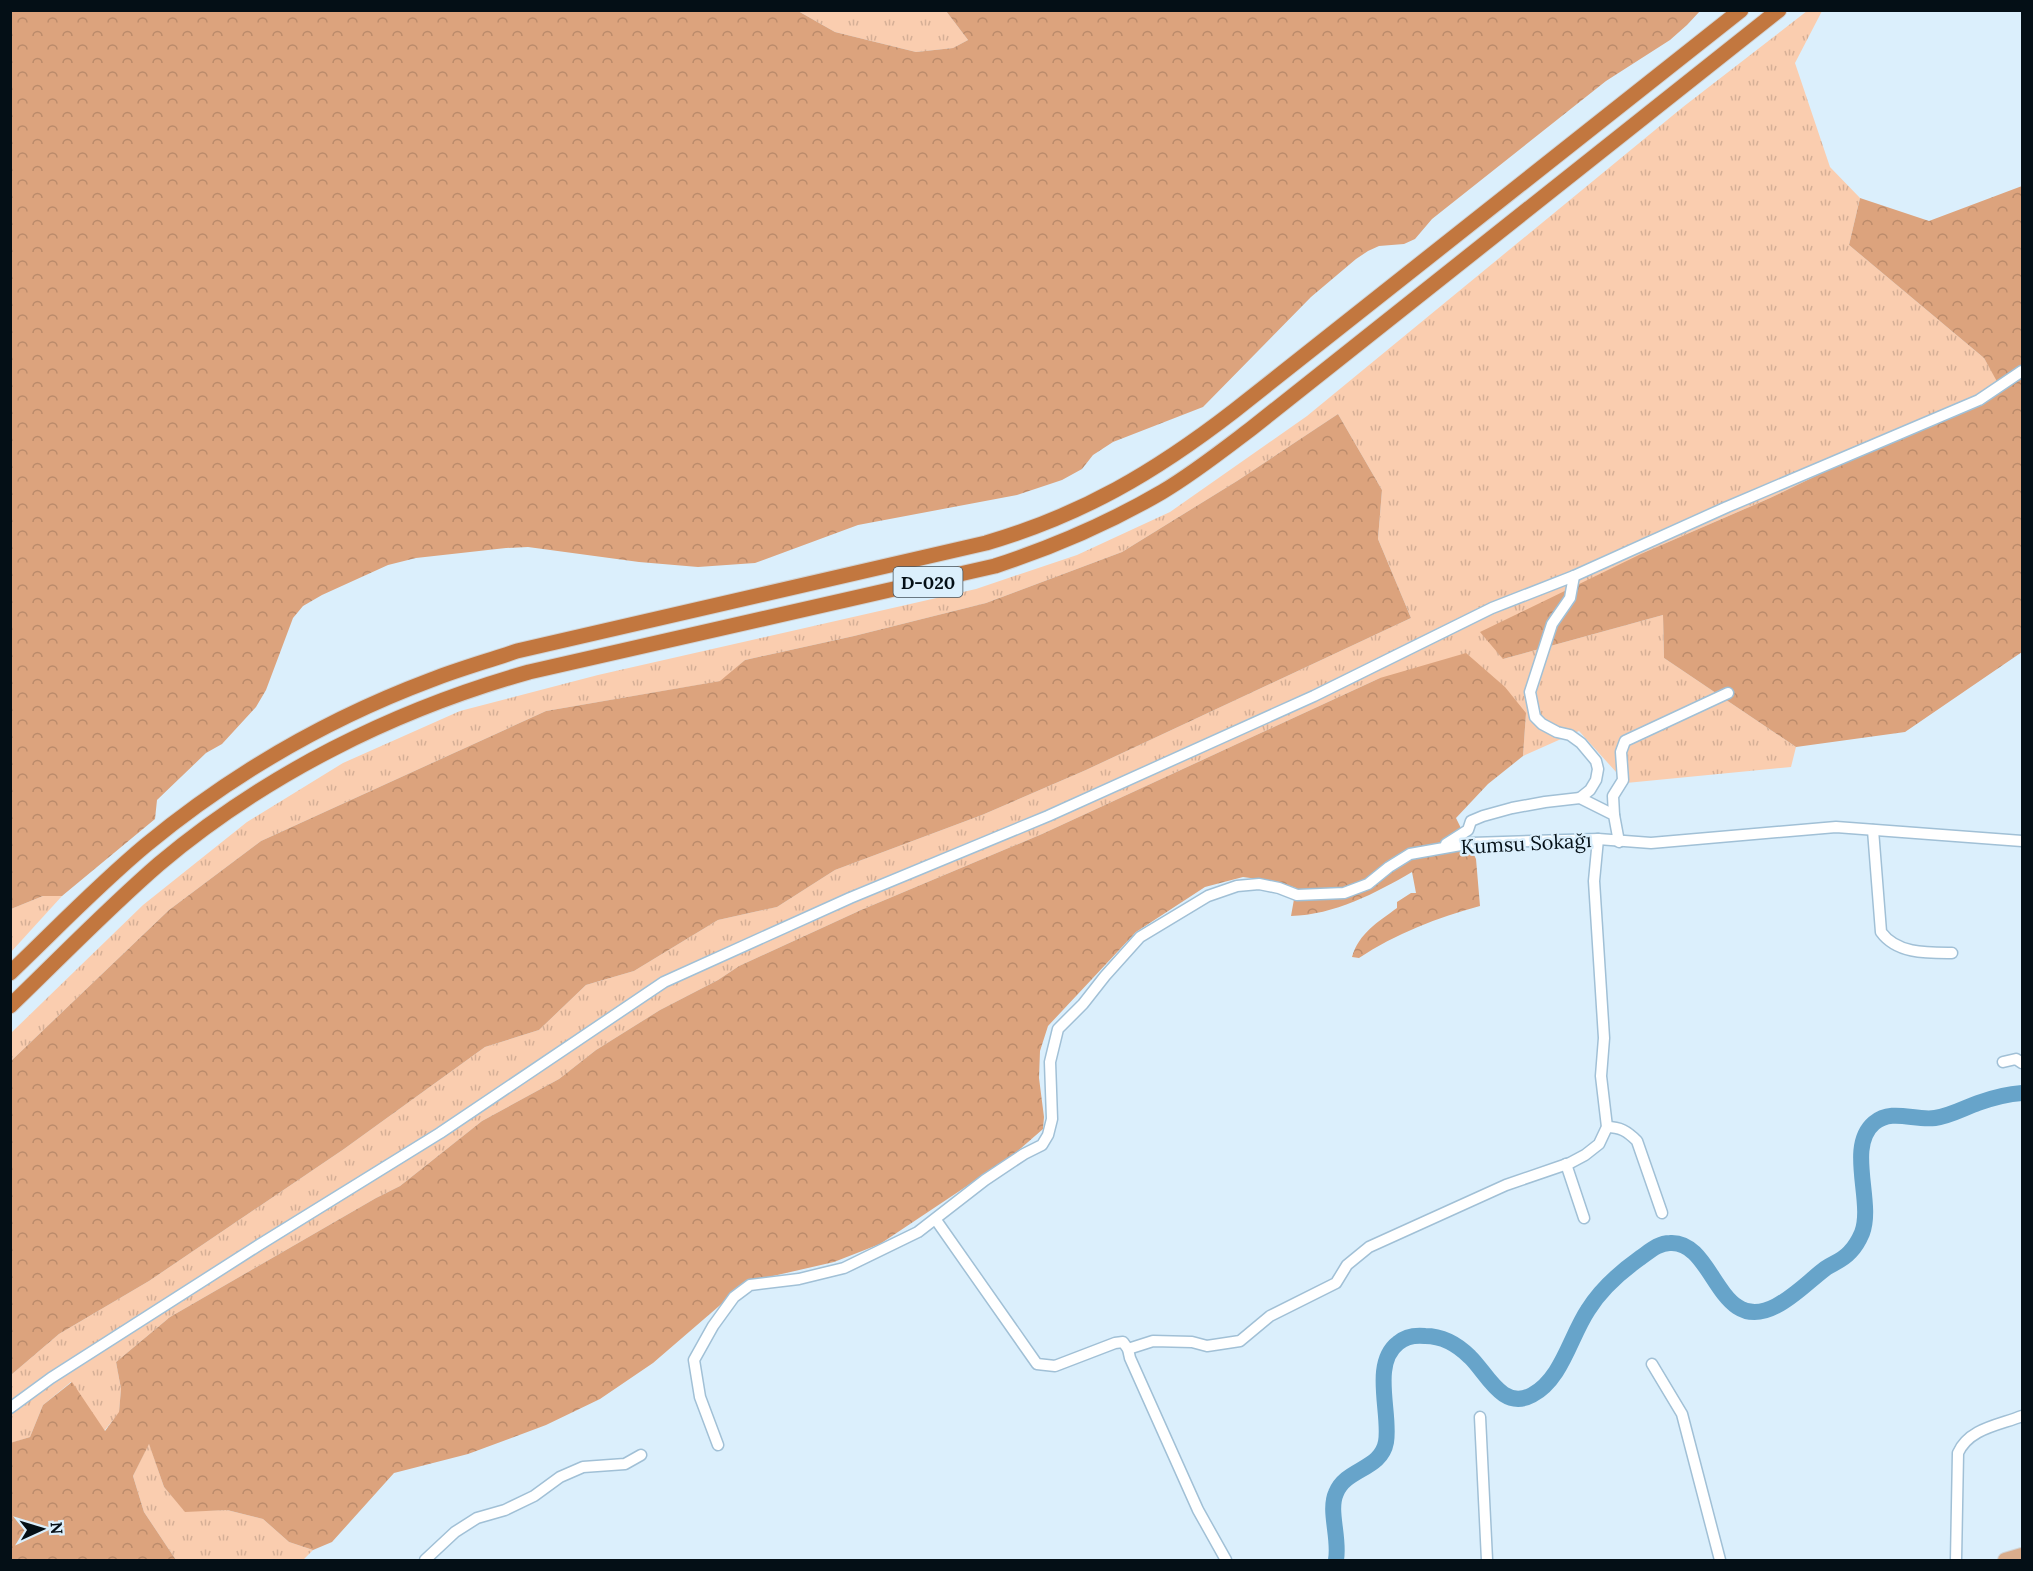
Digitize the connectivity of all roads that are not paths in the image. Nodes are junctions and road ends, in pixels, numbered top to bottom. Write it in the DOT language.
graph roads {
  1 [pos="1741,10"];
  2 [pos="1779,10"];
  3 [pos="2022,371"];
  4 [pos="1574,576"];
  5 [pos="1728,693"];
  6 [pos="1580,798"];
  7 [pos="1614,815"];
  8 [pos="1873,830"];
  9 [pos="1598,839"];
  10 [pos="2022,841"];
  11 [pos="1619,842"];
  12 [pos="1438,848"];
  13 [pos="1952,953"];
  14 [pos="10,973"];
  15 [pos="10,1006"];
  16 [pos="2003,1062"];
  17 [pos="2022,1063"];
  18 [pos="1607,1127"];
  19 [pos="1566,1164"];
  20 [pos="1662,1214"];
  21 [pos="1584,1218"];
  22 [pos="936,1220"];
  23 [pos="1128,1349"];
  24 [pos="1652,1364"];
  25 [pos="10,1408"];
  26 [pos="2022,1416"];
  27 [pos="1480,1417"];
  28 [pos="718,1445"];
  29 [pos="641,1455"];
  30 [pos="2022,1555"];
  31 [pos="425,1560"];
  32 [pos="1226,1560"];
  33 [pos="1487,1560"];
  34 [pos="1720,1560"];
  35 [pos="1956,1560"];
  36 [pos="2005,1560"];
  1 -- 14 [label="highway, D-020"];
  2 -- 15 [label="highway, D-020"];
  3 -- 4 [label="street"];
  4 -- 6 [label="street"];
  4 -- 25 [label="street"];
  5 -- 7 [label="street"];
  6 -- 7 [label="street, Kumsu Sokağı"];
  6 -- 12 [label="street, Kumsu Sokağı"];
  7 -- 11 [label="street, Kumsu Sokağı"];
  8 -- 10 [label="street, Kumsu Sokağı"];
  8 -- 11 [label="street, Kumsu Sokağı"];
  8 -- 13 [label="street"];
  9 -- 11 [label="street, Kumsu Sokağı"];
  9 -- 12 [label="street, Kumsu Sokağı"];
  9 -- 18 [label="street"];
  12 -- 22 [label="street"];
  16 -- 17 [label="street"];
  18 -- 19 [label="street"];
  18 -- 20 [label="street"];
  19 -- 21 [label="street"];
  19 -- 23 [label="street"];
  22 -- 23 [label="street"];
  22 -- 28 [label="street"];
  23 -- 32 [label="street"];
  24 -- 34 [label="street"];
  26 -- 35 [label="street"];
  27 -- 33 [label="street"];
  29 -- 31 [label="street"];
  30 -- 36 [label="main road"];
}
